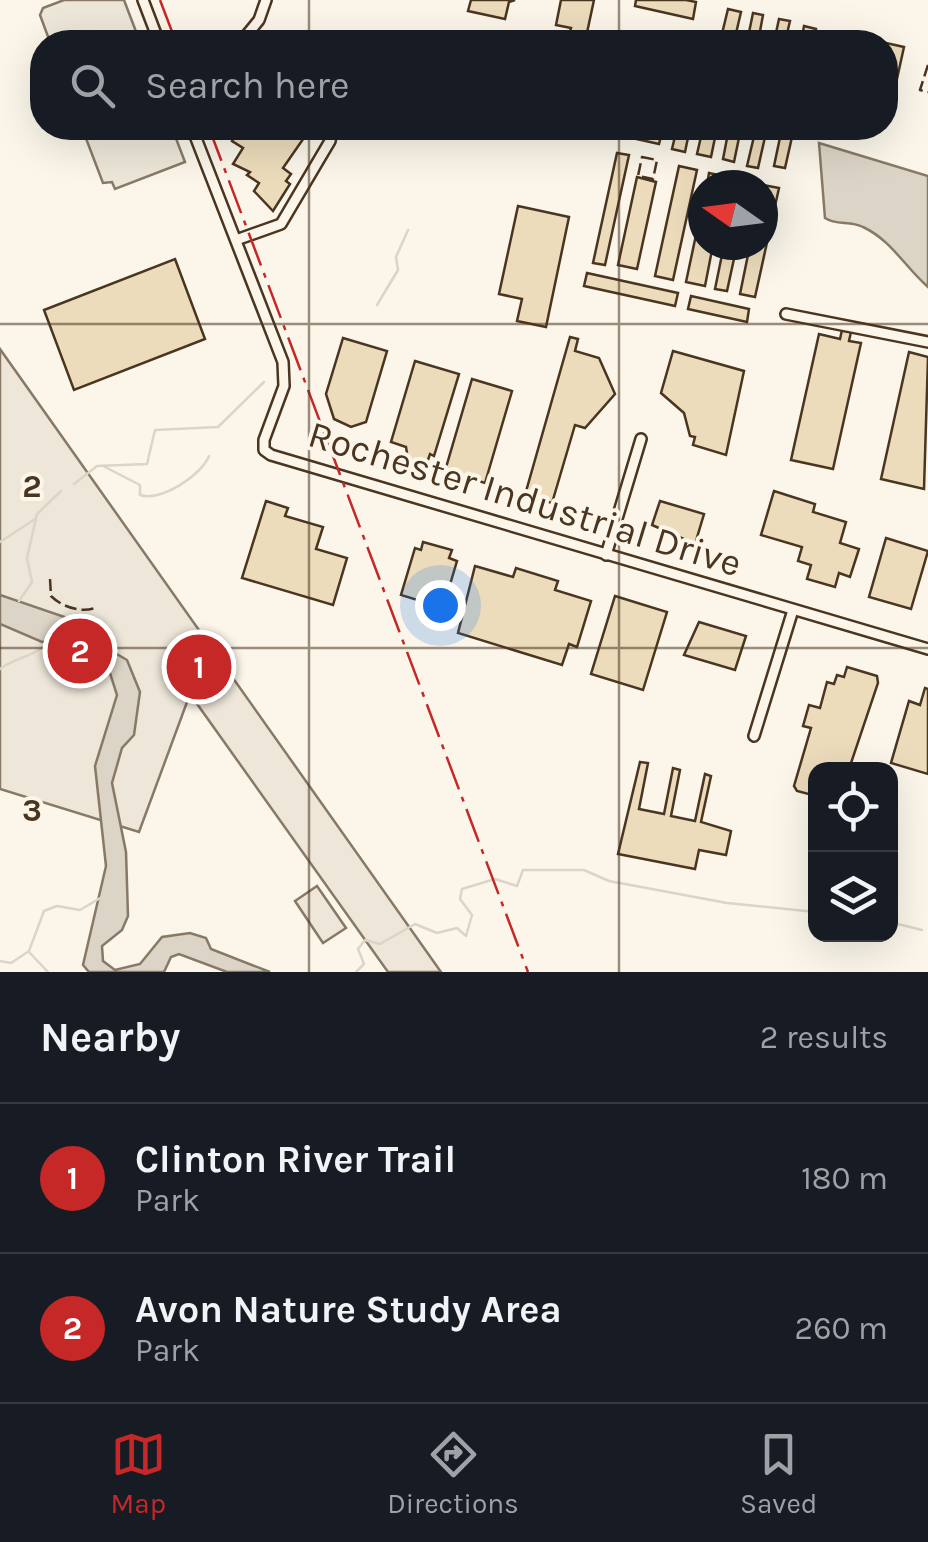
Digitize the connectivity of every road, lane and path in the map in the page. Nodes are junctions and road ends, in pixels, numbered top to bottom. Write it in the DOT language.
graph roads {
  1 [pos="143,0"];
  2 [pos="266,0"];
  3 [pos="154,30"];
  4 [pos="251,30"];
  5 [pos="197,140"];
  6 [pos="330,140"];
  7 [pos="236,240"];
  8 [pos="786,314"];
  9 [pos="928,342"];
  10 [pos="641,439"];
  11 [pos="606,554"];
  12 [pos="794,610"];
  13 [pos="928,649"];
  14 [pos="754,736"];
  1 -- 3 [label="street"];
  2 -- 4 [label="street"];
  5 -- 7 [label="street, Rochester Industrial Drive"];
  6 -- 7 [label="street"];
  7 -- 11 [label="street, Rochester Industrial Drive"];
  8 -- 9 [label="street"];
  10 -- 11 [label="street"];
  11 -- 12 [label="street, Rochester Industrial Drive"];
  12 -- 13 [label="street, Rochester Industrial Drive"];
  12 -- 14 [label="street"];
}
